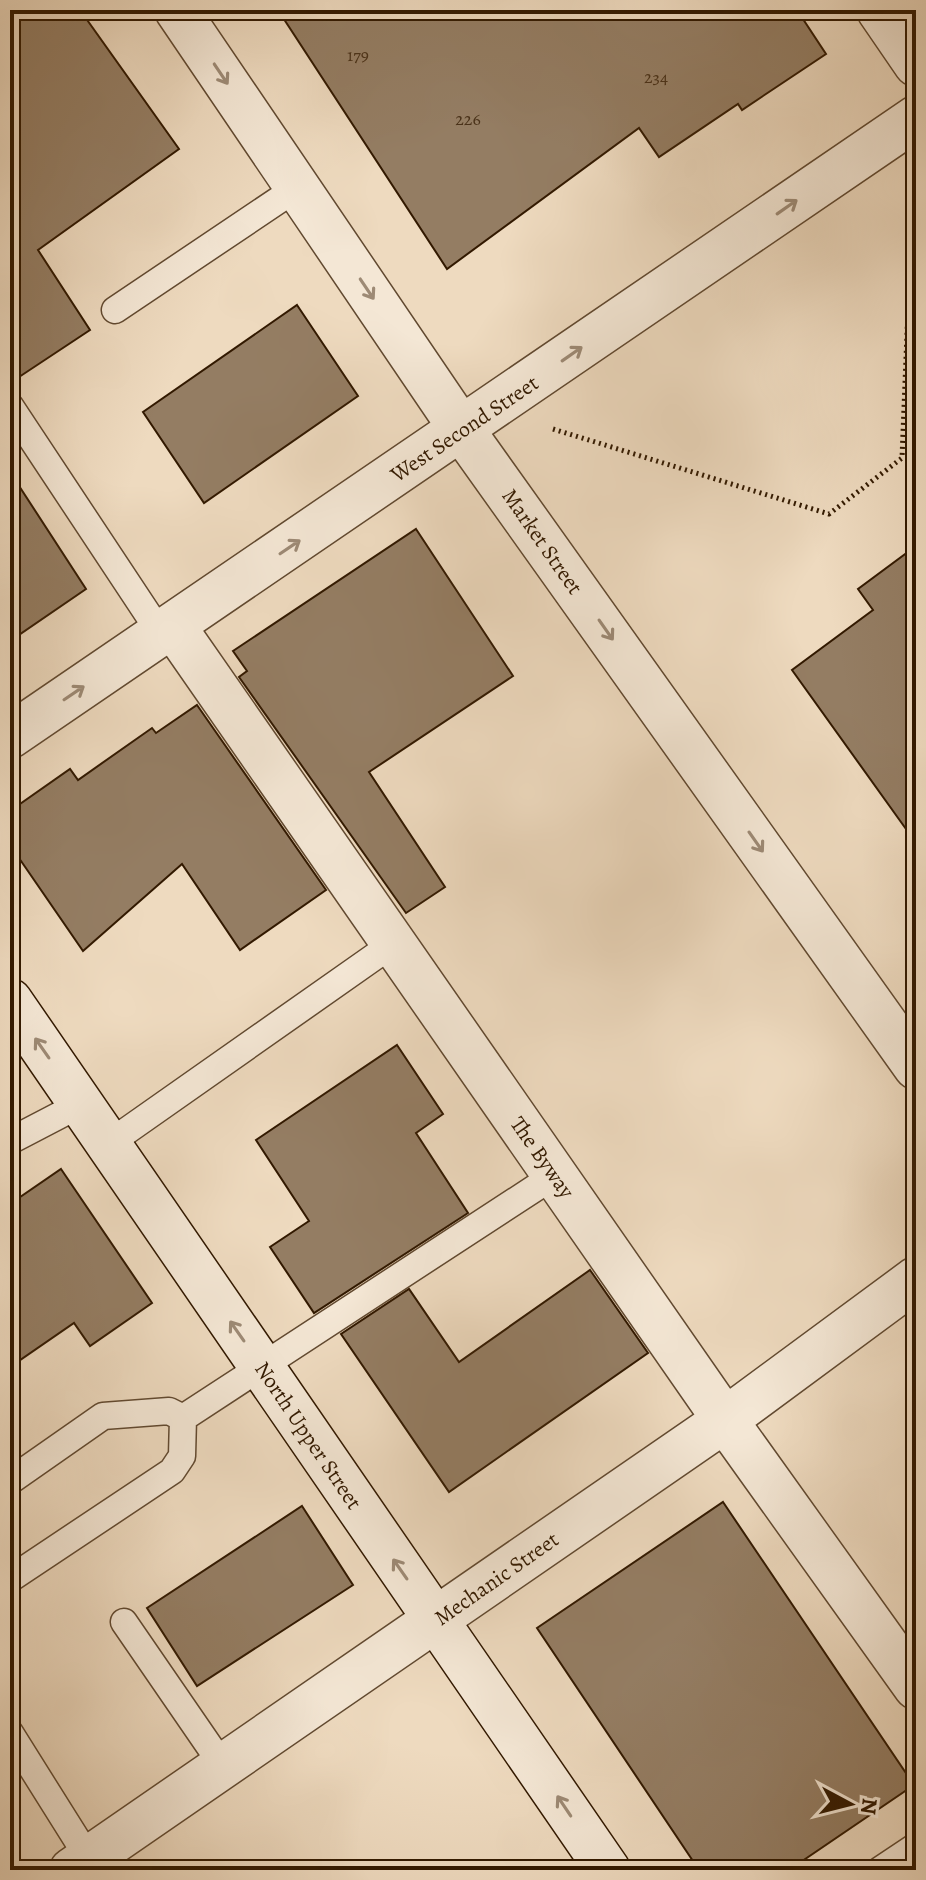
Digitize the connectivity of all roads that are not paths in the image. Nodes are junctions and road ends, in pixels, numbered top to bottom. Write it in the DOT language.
graph roads {
  1 [pos="177,10"];
  2 [pos="879,10"];
  3 [pos="916,64"];
  4 [pos="916,118"];
  5 [pos="298,187"];
  6 [pos="115,310"];
  7 [pos="10,406"];
  8 [pos="462,430"];
  9 [pos="167,630"];
  10 [pos="10,736"];
  11 [pos="394,943"];
  12 [pos="10,1001"];
  13 [pos="916,1067"];
  14 [pos="81,1104"];
  15 [pos="10,1141"];
  16 [pos="108,1144"];
  17 [pos="555,1175"];
  18 [pos="916,1279"];
  19 [pos="262,1367"];
  20 [pos="183,1418"];
  21 [pos="725,1420"];
  22 [pos="10,1481"];
  23 [pos="10,1579"];
  24 [pos="436,1619"];
  25 [pos="124,1622"];
  26 [pos="916,1687"];
  27 [pos="10,1733"];
  28 [pos="223,1766"];
  29 [pos="916,1846"];
  30 [pos="86,1866"];
  31 [pos="608,1870"];
  32 [pos="880,1870"];
  1 -- 5 [label="street, Market Street, one-way"];
  2 -- 3 [label="street"];
  8 -- 4 [label="street, West Second Street, one-way"];
  5 -- 6 [label="lane"];
  5 -- 8 [label="street, Market Street, one-way"];
  7 -- 9 [label="lane"];
  9 -- 8 [label="street, West Second Street, one-way"];
  8 -- 13 [label="street, Market Street, one-way"];
  10 -- 9 [label="street, West Second Street, one-way"];
  9 -- 11 [label="street, The Byway"];
  11 -- 16 [label="lane"];
  11 -- 17 [label="street, The Byway"];
  14 -- 12 [label="street, North Upper Street, one-way"];
  14 -- 15 [label="lane"];
  14 -- 16 [label="street, North Upper Street"];
  19 -- 16 [label="street, North Upper Street, one-way"];
  17 -- 19 [label="lane"];
  17 -- 21 [label="street, The Byway"];
  18 -- 21 [label="street, Mechanic Street"];
  19 -- 20 [label="lane"];
  24 -- 19 [label="street, North Upper Street, one-way"];
  20 -- 22 [label="lane"];
  20 -- 23 [label="lane"];
  21 -- 24 [label="street, Mechanic Street"];
  21 -- 26 [label="street, The Byway"];
  24 -- 28 [label="street, Mechanic Street"];
  31 -- 24 [label="street, North Upper Street, one-way"];
  25 -- 28 [label="lane"];
  27 -- 30 [label="lane"];
  28 -- 30 [label="street, Mechanic Street"];
  29 -- 32 [label="lane"];
}
